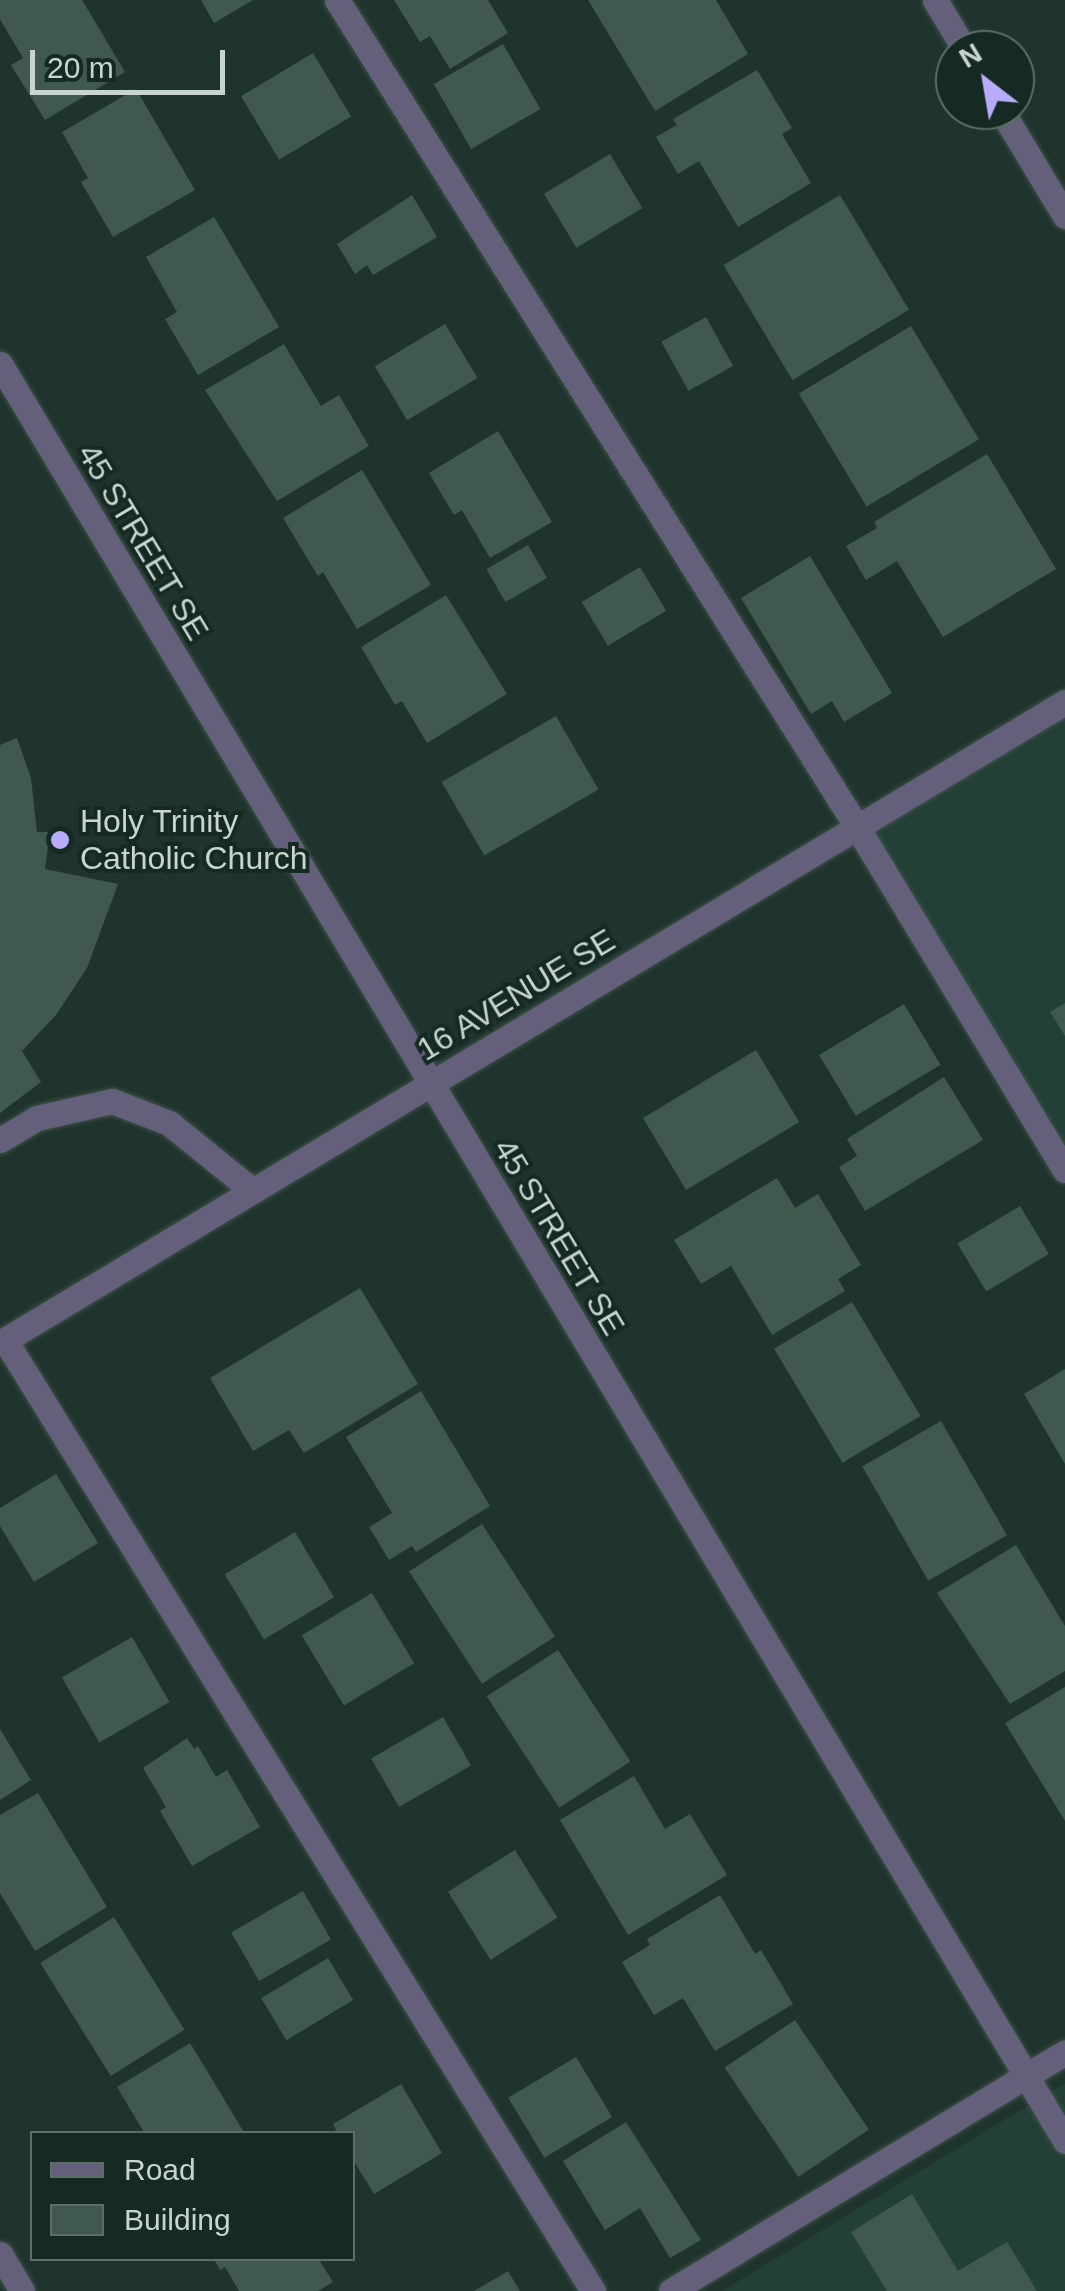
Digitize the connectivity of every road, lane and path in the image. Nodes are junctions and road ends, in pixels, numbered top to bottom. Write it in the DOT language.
graph roads {
  1 [pos="337,0"];
  2 [pos="935,0"];
  3 [pos="953,30"];
  4 [pos="1013,130"];
  5 [pos="1065,216"];
  6 [pos="0,364"];
  7 [pos="1065,702"];
  8 [pos="858,826"];
  9 [pos="429,1085"];
  10 [pos="0,1140"];
  11 [pos="1065,1170"];
  12 [pos="253,1191"];
  13 [pos="2,1342"];
  14 [pos="1065,2052"];
  15 [pos="1026,2076"];
  16 [pos="1065,2141"];
  17 [pos="0,2254"];
  18 [pos="22,2291"];
  19 [pos="592,2291"];
  20 [pos="671,2291"];
  1 -- 8 [label="street"];
  2 -- 3 [label="street"];
  4 -- 5 [label="street"];
  6 -- 9 [label="street, 45 STREET SE"];
  7 -- 8 [label="street, 16 AVENUE SE"];
  8 -- 9 [label="street, 16 AVENUE SE"];
  8 -- 11 [label="street"];
  9 -- 12 [label="street, 16 AVENUE SE"];
  9 -- 15 [label="street, 45 STREET SE"];
  10 -- 12 [label="street"];
  12 -- 13 [label="street, 16 AVENUE SE"];
  13 -- 19 [label="street"];
  14 -- 15 [label="street"];
  15 -- 16 [label="street, 45 STREET SE"];
  15 -- 20 [label="street"];
  17 -- 18 [label="street"];
}
